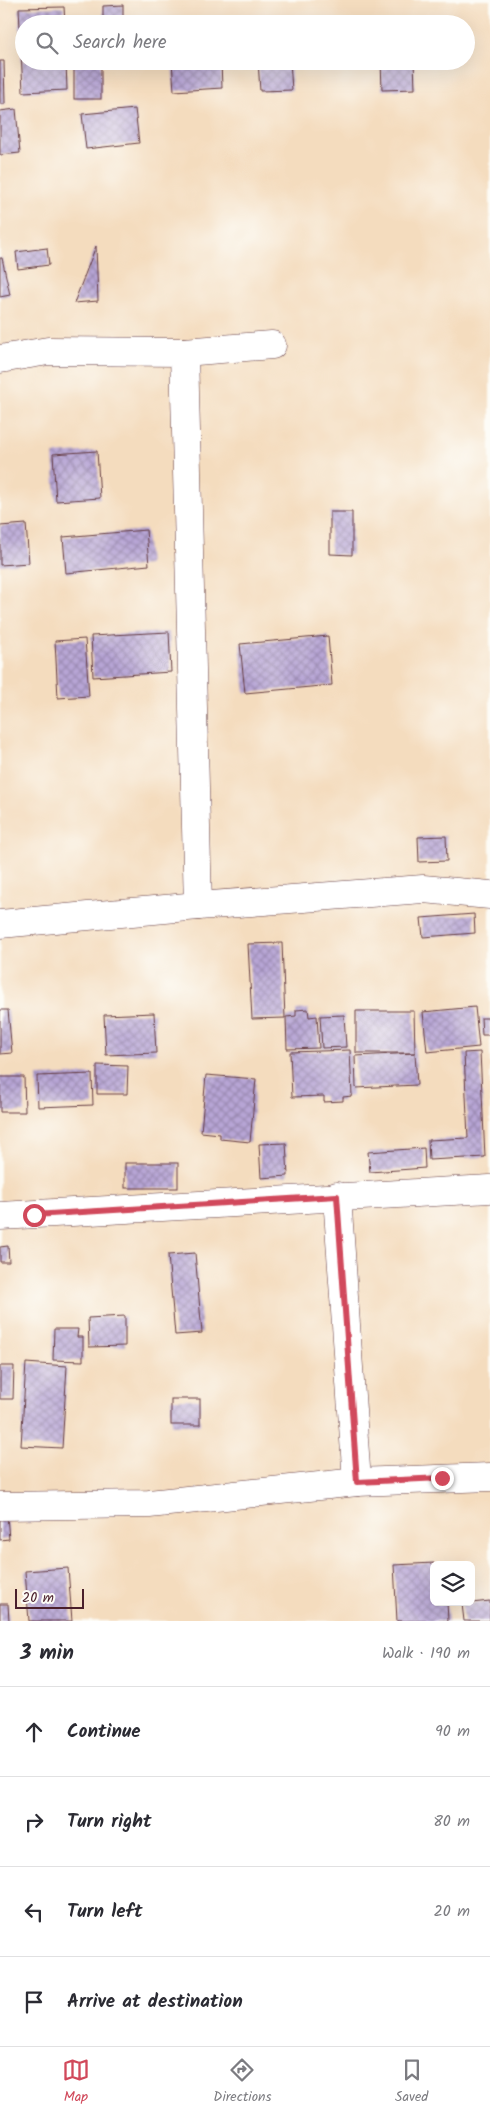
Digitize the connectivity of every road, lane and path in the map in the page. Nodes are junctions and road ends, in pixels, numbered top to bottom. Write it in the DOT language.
graph roads {
  1 [pos="272,345"];
  2 [pos="184,352"];
  3 [pos="0,359"];
  4 [pos="490,895"];
  5 [pos="198,906"];
  6 [pos="0,924"];
  7 [pos="490,1189"];
  8 [pos="337,1196"];
  9 [pos="0,1216"];
  10 [pos="490,1477"];
  11 [pos="357,1482"];
  12 [pos="0,1506"];
  1 -- 2 [label="street"];
  2 -- 3 [label="street"];
  2 -- 5 [label="street"];
  4 -- 5 [label="street"];
  5 -- 6 [label="street"];
  7 -- 8 [label="street"];
  8 -- 9 [label="street"];
  8 -- 11 [label="street"];
  10 -- 11 [label="street"];
  11 -- 12 [label="street"];
}
